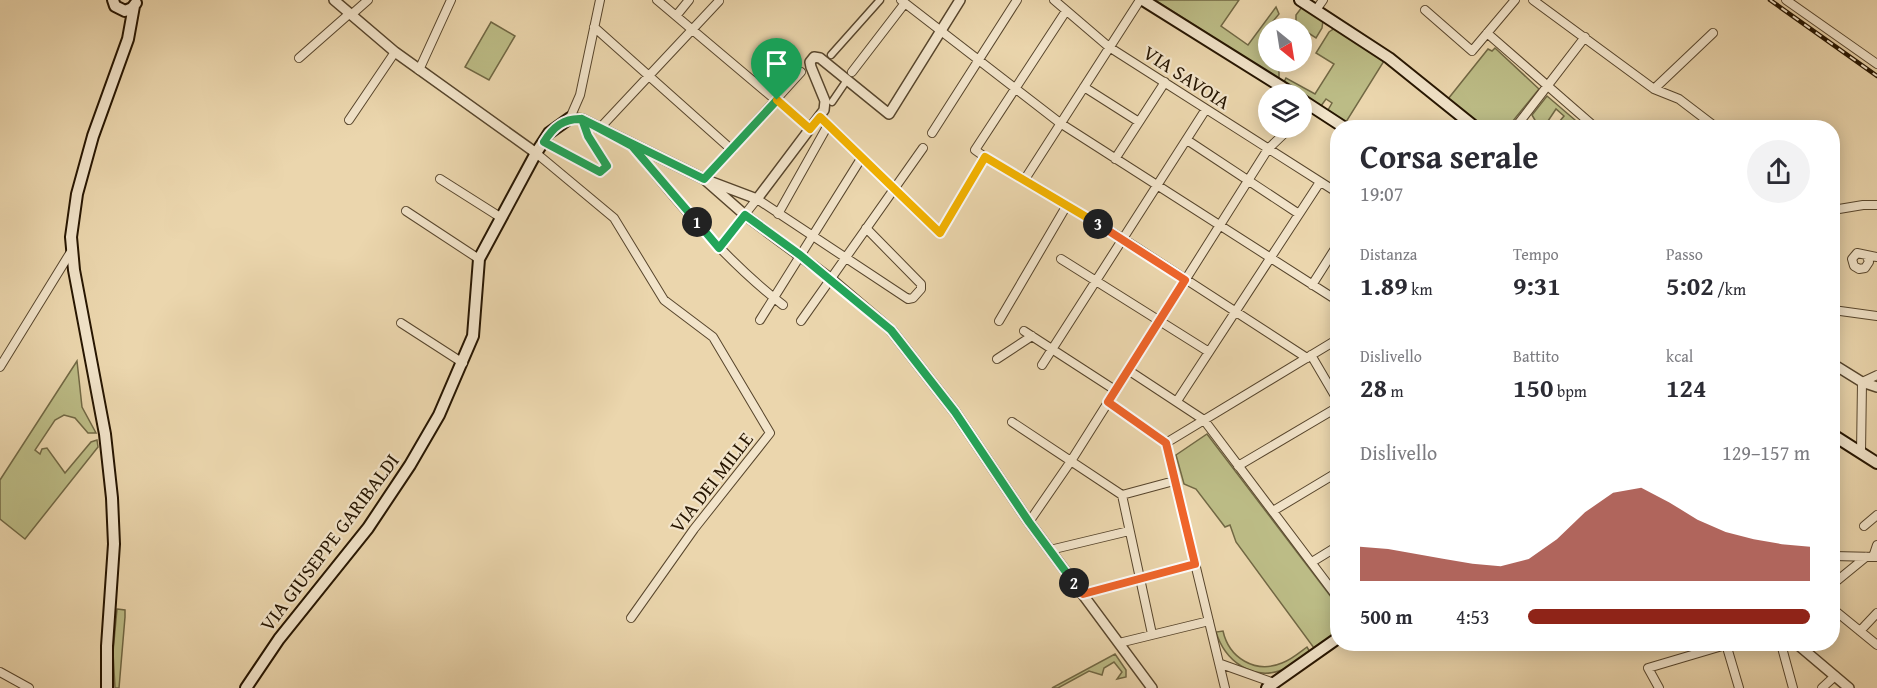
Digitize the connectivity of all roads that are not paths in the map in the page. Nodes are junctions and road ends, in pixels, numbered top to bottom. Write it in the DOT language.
graph roads {
  1 [pos="334,0"];
  2 [pos="368,0"];
  3 [pos="452,0"];
  4 [pos="600,0"];
  5 [pos="657,0"];
  6 [pos="689,0"];
  7 [pos="880,0"];
  8 [pos="960,0"];
  9 [pos="1017,0"];
  10 [pos="1054,0"];
  11 [pos="1142,0"];
  12 [pos="1300,0"];
  13 [pos="1323,0"];
  14 [pos="1515,0"];
  15 [pos="1533,0"];
  16 [pos="1786,0"];
  17 [pos="719,1"];
  18 [pos="903,1"];
  19 [pos="114,3"];
  20 [pos="135,3"];
  21 [pos="1066,10"];
  22 [pos="1316,10"];
  23 [pos="1425,10"];
  24 [pos="350,14"];
  25 [pos="676,16"];
  26 [pos="594,27"];
  27 [pos="693,30"];
  28 [pos="941,32"];
  29 [pos="1487,33"];
  30 [pos="1713,33"];
  31 [pos="1585,37"];
  32 [pos="128,39"];
  33 [pos="1109,47"];
  34 [pos="395,52"];
  35 [pos="831,55"];
  36 [pos="299,58"];
  37 [pos="979,61"];
  38 [pos="1877,64"];
  39 [pos="419,70"];
  40 [pos="801,72"];
  41 [pos="649,75"];
  42 [pos="849,76"];
  43 [pos="1165,82"];
  44 [pos="1277,84"];
  45 [pos="1547,86"];
  46 [pos="1083,87"];
  47 [pos="1654,88"];
  48 [pos="1015,89"];
  49 [pos="777,100"];
  50 [pos="832,102"];
  51 [pos="1312,106"];
  52 [pos="1206,109"];
  53 [pos="820,117"];
  54 [pos="570,118"];
  55 [pos="582,119"];
  56 [pos="349,120"];
  57 [pos="1333,120"];
  58 [pos="1466,120"];
  59 [pos="1521,120"];
  60 [pos="1587,120"];
  61 [pos="1707,120"];
  62 [pos="1139,122"];
  63 [pos="1060,123"];
  64 [pos="828,125"];
  65 [pos="599,129"];
  66 [pos="810,129"];
  67 [pos="932,133"];
  68 [pos="1280,138"];
  69 [pos="1187,140"];
  70 [pos="544,142"];
  71 [pos="632,146"];
  72 [pos="923,148"];
  73 [pos="1268,149"];
  74 [pos="732,150"];
  75 [pos="536,153"];
  76 [pos="862,157"];
  77 [pos="985,157"];
  78 [pos="1115,159"];
  79 [pos="440,179"];
  80 [pos="704,179"];
  81 [pos="1025,179"];
  82 [pos="1249,180"];
  83 [pos="1320,182"];
  84 [pos="1156,186"];
  85 [pos="894,188"];
  86 [pos="1330,188"];
  87 [pos="757,199"];
  88 [pos="1067,205"];
  89 [pos="1877,205"];
  90 [pos="1840,209"];
  91 [pos="406,211"];
  92 [pos="778,214"];
  93 [pos="1299,214"];
  94 [pos="745,215"];
  95 [pos="500,218"];
  96 [pos="1218,225"];
  97 [pos="866,228"];
  98 [pos="812,236"];
  99 [pos="1122,238"];
  100 [pos="719,248"];
  101 [pos="72,250"];
  102 [pos="800,255"];
  103 [pos="1867,256"];
  104 [pos="1330,257"];
  105 [pos="1877,257"];
  106 [pos="845,258"];
  107 [pos="479,259"];
  108 [pos="1061,259"];
  109 [pos="1270,259"];
  110 [pos="831,279"];
  111 [pos="1185,280"];
  112 [pos="1096,282"];
  113 [pos="1312,285"];
  114 [pos="1330,296"];
  115 [pos="774,297"];
  116 [pos="783,305"];
  117 [pos="1840,311"];
  118 [pos="1236,312"];
  119 [pos="1877,316"];
  120 [pos="760,320"];
  121 [pos="801,321"];
  122 [pos="999,321"];
  123 [pos="1159,321"];
  124 [pos="401,324"];
  125 [pos="1023,331"];
  126 [pos="1032,336"];
  127 [pos="1330,344"];
  128 [pos="1051,349"];
  129 [pos="1209,352"];
  130 [pos="1309,357"];
  131 [pos="997,359"];
  132 [pos="463,363"];
  133 [pos="1041,365"];
  134 [pos="0,367"];
  135 [pos="1840,368"];
  136 [pos="1128,370"];
  137 [pos="1877,375"];
  138 [pos="1862,382"];
  139 [pos="1877,387"];
  140 [pos="1330,389"];
  141 [pos="1115,390"];
  142 [pos="1177,401"];
  143 [pos="1108,402"];
  144 [pos="1330,412"];
  145 [pos="1204,420"];
  146 [pos="1012,422"];
  147 [pos="1840,440"];
  148 [pos="1166,443"];
  149 [pos="1861,453"];
  150 [pos="1071,461"];
  151 [pos="1877,463"];
  152 [pos="1238,466"];
  153 [pos="1330,477"];
  154 [pos="1174,481"];
  155 [pos="1122,495"];
  156 [pos="1273,512"];
  157 [pos="1877,514"];
  158 [pos="1029,522"];
  159 [pos="1864,526"];
  160 [pos="1129,531"];
  161 [pos="1877,544"];
  162 [pos="1050,550"];
  163 [pos="1330,551"];
  164 [pos="1840,556"];
  165 [pos="1872,557"];
  166 [pos="1312,562"];
  167 [pos="1195,564"];
  168 [pos="1139,579"];
  169 [pos="1840,579"];
  170 [pos="1330,587"];
  171 [pos="1083,594"];
  172 [pos="1877,613"];
  173 [pos="1840,615"];
  174 [pos="631,618"];
  175 [pos="1209,621"];
  176 [pos="1860,631"];
  177 [pos="1152,634"];
  178 [pos="1119,643"];
  179 [pos="1330,644"];
  180 [pos="1877,645"];
  181 [pos="1705,651"];
  182 [pos="1729,651"];
  183 [pos="1783,651"];
  184 [pos="1805,651"];
  185 [pos="1221,664"];
  186 [pos="0,672"];
  187 [pos="1835,676"];
  188 [pos="1271,685"];
  189 [pos="29,688"];
  190 [pos="107,688"];
  191 [pos="246,688"];
  192 [pos="1152,688"];
  193 [pos="1225,688"];
  194 [pos="1659,688"];
  195 [pos="1739,688"];
  196 [pos="1793,688"];
  197 [pos="1822,688"];
  198 [pos="1850,688"];
  1 -- 24 [label="street"];
  2 -- 24 [label="street"];
  3 -- 39 [label="street"];
  4 -- 26 [label="street"];
  5 -- 25 [label="street"];
  6 -- 25 [label="street"];
  7 -- 35 [label="street"];
  8 -- 28 [label="street"];
  9 -- 37 [label="street"];
  10 -- 21 [label="street, VIA SAVOIA"];
  11 -- 33 [label="street"];
  11 -- 44 [label="main road"];
  12 -- 22 [label="main road"];
  13 -- 22 [label="street"];
  14 -- 29 [label="street"];
  15 -- 31 [label="street"];
  16 -- 38 [label="street"];
  17 -- 27 [label="street"];
  18 -- 28 [label="street"];
  18 -- 42 [label="street"];
  19 -- 20 [label="main road"];
  19 -- 32 [label="main road"];
  20 -- 32 [label="main road"];
  21 -- 33 [label="street, VIA SAVOIA"];
  21 -- 48 [label="street"];
  22 -- 58 [label="main road"];
  23 -- 29 [label="street"];
  24 -- 34 [label="street"];
  24 -- 36 [label="street"];
  25 -- 27 [label="street"];
  26 -- 41 [label="street"];
  26 -- 54 [label="street"];
  27 -- 41 [label="street"];
  27 -- 49 [label="street"];
  28 -- 37 [label="street"];
  28 -- 42 [label="street"];
  29 -- 45 [label="street"];
  30 -- 47 [label="street"];
  31 -- 45 [label="street"];
  31 -- 47 [label="street"];
  32 -- 101 [label="main road"];
  33 -- 43 [label="street, VIA SAVOIA"];
  33 -- 46 [label="street"];
  34 -- 39 [label="street"];
  34 -- 56 [label="street"];
  37 -- 48 [label="street"];
  37 -- 67 [label="street"];
  39 -- 75 [label="street"];
  40 -- 49 [label="street"];
  41 -- 65 [label="street"];
  41 -- 74 [label="street"];
  42 -- 50 [label="street"];
  42 -- 53 [label="street"];
  43 -- 52 [label="street, VIA SAVOIA"];
  43 -- 62 [label="street"];
  45 -- 59 [label="street"];
  45 -- 60 [label="street"];
  46 -- 62 [label="street"];
  46 -- 63 [label="street"];
  47 -- 61 [label="street"];
  48 -- 63 [label="street"];
  48 -- 77 [label="street"];
  49 -- 66 [label="street"];
  49 -- 74 [label="street"];
  51 -- 57 [label="main road"];
  52 -- 69 [label="street"];
  52 -- 73 [label="street, VIA SAVOIA"];
  53 -- 64 [label="street"];
  53 -- 66 [label="street"];
  54 -- 55 [label="street"];
  54 -- 70 [label="main road, VIA GIUSEPPE GARIBALDI"];
  55 -- 65 [label="street"];
  55 -- 70 [label="street"];
  62 -- 78 [label="street"];
  63 -- 78 [label="street"];
  63 -- 81 [label="street"];
  64 -- 76 [label="street"];
  64 -- 92 [label="street"];
  65 -- 71 [label="street"];
  66 -- 87 [label="street"];
  68 -- 73 [label="street"];
  69 -- 82 [label="street"];
  69 -- 84 [label="street"];
  70 -- 75 [label="main road, VIA GIUSEPPE GARIBALDI"];
  71 -- 80 [label="street"];
  71 -- 100 [label="street"];
  72 -- 85 [label="street"];
  73 -- 82 [label="street"];
  73 -- 83 [label="street, VIA SAVOIA"];
  74 -- 80 [label="street"];
  75 -- 95 [label="main road, VIA GIUSEPPE GARIBALDI"];
  75 -- 174 [label="street, VIA DEI MILLE"];
  76 -- 85 [label="street"];
  76 -- 98 [label="street"];
  77 -- 81 [label="street"];
  77 -- 85 [label="street"];
  78 -- 84 [label="street"];
  79 -- 95 [label="street"];
  80 -- 87 [label="street"];
  80 -- 94 [label="street"];
  81 -- 88 [label="street"];
  82 -- 93 [label="street"];
  82 -- 96 [label="street"];
  83 -- 86 [label="street, VIA SAVOIA"];
  83 -- 93 [label="street"];
  84 -- 96 [label="street"];
  84 -- 99 [label="street"];
  85 -- 97 [label="street"];
  87 -- 92 [label="street"];
  87 -- 94 [label="street"];
  88 -- 99 [label="street"];
  88 -- 122 [label="street"];
  89 -- 90 [label="street"];
  91 -- 107 [label="street"];
  92 -- 98 [label="street"];
  93 -- 109 [label="street"];
  94 -- 100 [label="street"];
  94 -- 102 [label="street"];
  95 -- 107 [label="main road, VIA GIUSEPPE GARIBALDI"];
  96 -- 109 [label="street"];
  96 -- 111 [label="street"];
  97 -- 106 [label="street"];
  97 -- 106 [label="street"];
  98 -- 102 [label="street"];
  98 -- 106 [label="street"];
  99 -- 111 [label="street"];
  99 -- 112 [label="street"];
  100 -- 115 [label="street"];
  101 -- 134 [label="street"];
  101 -- 190 [label="main road"];
  102 -- 110 [label="street"];
  102 -- 115 [label="street"];
  103 -- 105 [label="street"];
  104 -- 113 [label="street"];
  106 -- 110 [label="street"];
  107 -- 132 [label="main road, VIA GIUSEPPE GARIBALDI"];
  108 -- 112 [label="street"];
  109 -- 113 [label="street"];
  109 -- 118 [label="street"];
  110 -- 121 [label="street"];
  110 -- 158 [label="street"];
  111 -- 118 [label="street"];
  111 -- 123 [label="street"];
  112 -- 123 [label="street"];
  112 -- 128 [label="street"];
  113 -- 114 [label="street"];
  115 -- 116 [label="street"];
  115 -- 120 [label="street"];
  117 -- 119 [label="street"];
  118 -- 129 [label="street"];
  118 -- 130 [label="street"];
  123 -- 129 [label="street"];
  123 -- 136 [label="street"];
  124 -- 132 [label="street"];
  125 -- 126 [label="street"];
  126 -- 128 [label="street"];
  126 -- 131 [label="street"];
  127 -- 130 [label="street"];
  128 -- 133 [label="street"];
  128 -- 141 [label="street"];
  129 -- 142 [label="street"];
  130 -- 140 [label="street"];
  130 -- 145 [label="street"];
  132 -- 191 [label="main road, VIA GIUSEPPE GARIBALDI"];
  135 -- 138 [label="street"];
  136 -- 141 [label="street"];
  136 -- 142 [label="street"];
  137 -- 138 [label="street"];
  138 -- 139 [label="street"];
  138 -- 149 [label="street"];
  141 -- 143 [label="street"];
  142 -- 145 [label="street"];
  143 -- 148 [label="street"];
  143 -- 150 [label="street"];
  144 -- 152 [label="street"];
  145 -- 148 [label="street"];
  145 -- 152 [label="street"];
  146 -- 150 [label="street"];
  147 -- 149 [label="main road"];
  148 -- 154 [label="street"];
  149 -- 151 [label="main road"];
  150 -- 155 [label="street"];
  150 -- 158 [label="street"];
  152 -- 156 [label="street"];
  153 -- 156 [label="street"];
  154 -- 155 [label="street"];
  154 -- 167 [label="street"];
  155 -- 160 [label="street"];
  156 -- 166 [label="street"];
  157 -- 159 [label="street"];
  158 -- 162 [label="street"];
  160 -- 162 [label="street"];
  160 -- 168 [label="street"];
  161 -- 165 [label="street"];
  162 -- 171 [label="street"];
  163 -- 166 [label="street"];
  164 -- 165 [label="street"];
  165 -- 169 [label="street"];
  166 -- 170 [label="street"];
  167 -- 168 [label="street"];
  167 -- 175 [label="street"];
  168 -- 171 [label="street"];
  168 -- 177 [label="street"];
  171 -- 178 [label="street"];
  172 -- 176 [label="street"];
  173 -- 176 [label="street"];
  175 -- 177 [label="street"];
  175 -- 185 [label="street"];
  176 -- 180 [label="street"];
  177 -- 178 [label="street"];
  178 -- 192 [label="street"];
  179 -- 188 [label="main road"];
  181 -- 194 [label="street"];
  182 -- 195 [label="street"];
  183 -- 196 [label="street"];
  184 -- 187 [label="street"];
  185 -- 188 [label="street"];
  185 -- 193 [label="street"];
  186 -- 189 [label="street"];
  187 -- 197 [label="street"];
  187 -- 198 [label="street"];
}
